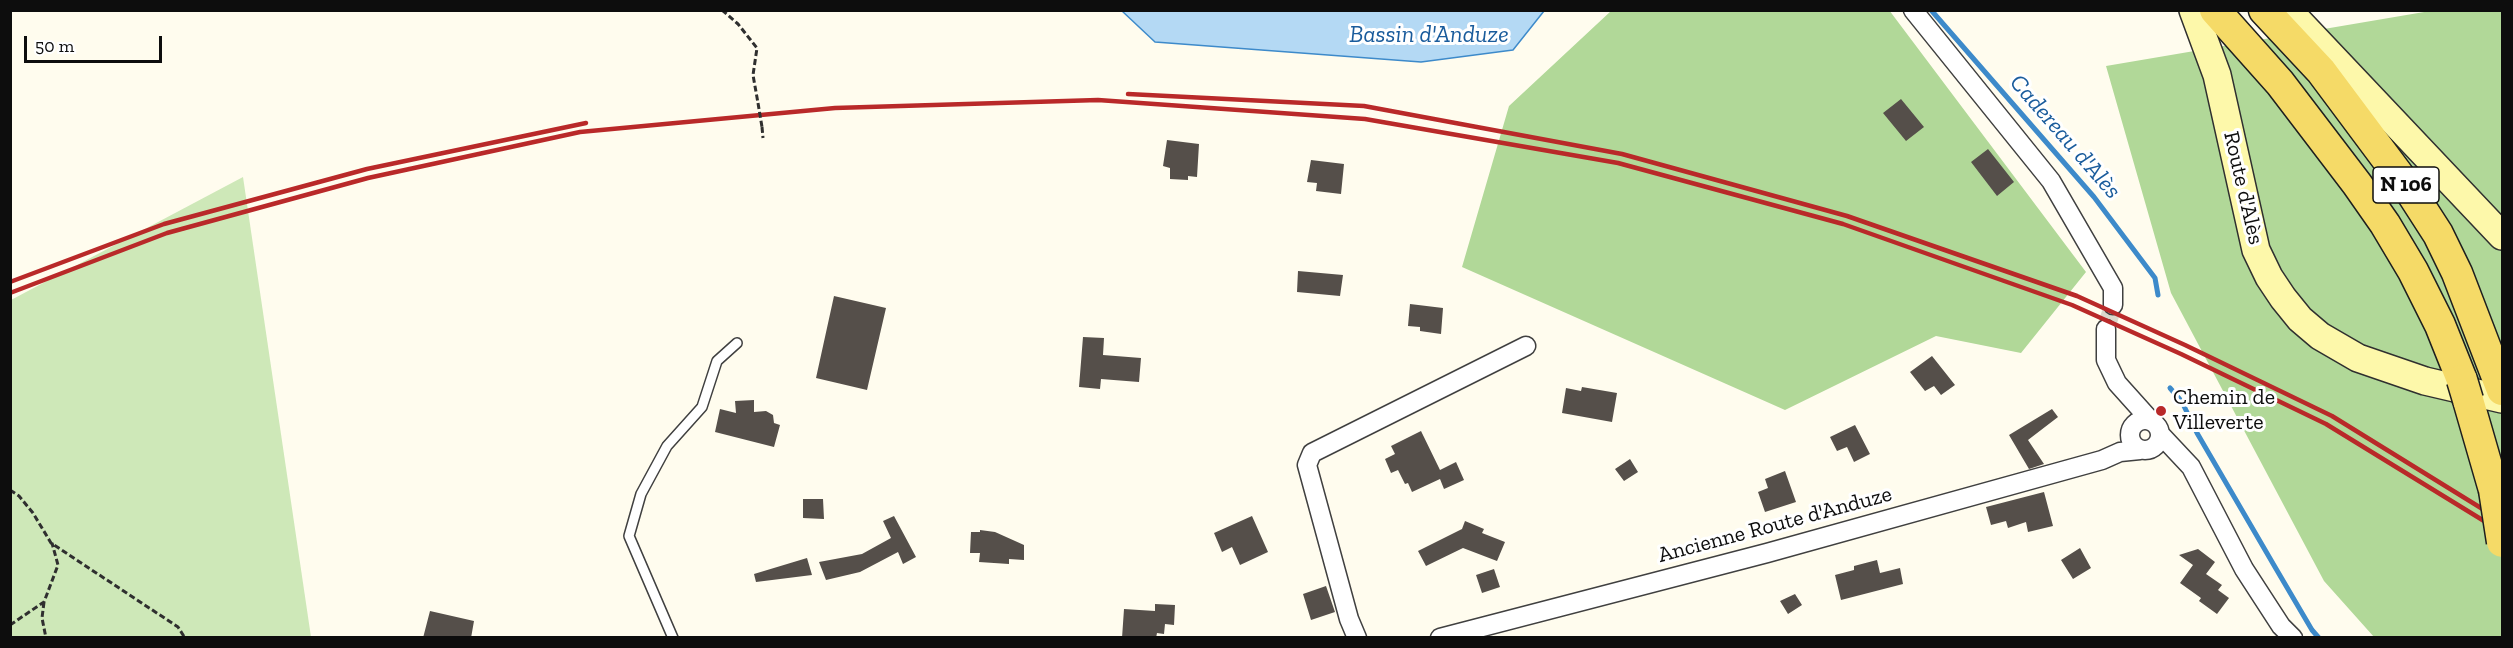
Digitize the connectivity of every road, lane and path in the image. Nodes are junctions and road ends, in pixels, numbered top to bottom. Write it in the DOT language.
graph roads {
  1 [pos="722,10"];
  2 [pos="1913,10"];
  3 [pos="2193,10"];
  4 [pos="2215,10"];
  5 [pos="2264,10"];
  6 [pos="2288,10"];
  7 [pos="763,138"];
  8 [pos="2502,236"];
  9 [pos="2113,305"];
  10 [pos="2106,329"];
  11 [pos="737,343"];
  12 [pos="1526,346"];
  13 [pos="2502,389"];
  14 [pos="2502,399"];
  15 [pos="2141,439"];
  16 [pos="10,490"];
  17 [pos="2502,542"];
  18 [pos="51,543"];
  19 [pos="44,602"];
  20 [pos="10,625"];
  21 [pos="46,638"];
  22 [pos="185,638"];
  23 [pos="673,638"];
  24 [pos="1357,638"];
  25 [pos="1440,638"];
  26 [pos="2293,638"];
  1 -- 7 [label="path, bridge"];
  2 -- 9 [label="street"];
  3 -- 14 [label="main road, Route d'Alès"];
  4 -- 17 [label="main road, N 106, bridge"];
  5 -- 13 [label="main road, N 106"];
  6 -- 8 [label="main road"];
  10 -- 15 [label="street"];
  11 -- 23 [label="lane"];
  12 -- 24 [label="street"];
  15 -- 25 [label="street, Ancienne Route d'Anduze"];
  15 -- 26 [label="street"];
  16 -- 18 [label="path"];
  18 -- 19 [label="path"];
  18 -- 22 [label="path"];
  19 -- 20 [label="path"];
  19 -- 21 [label="path"];
}
